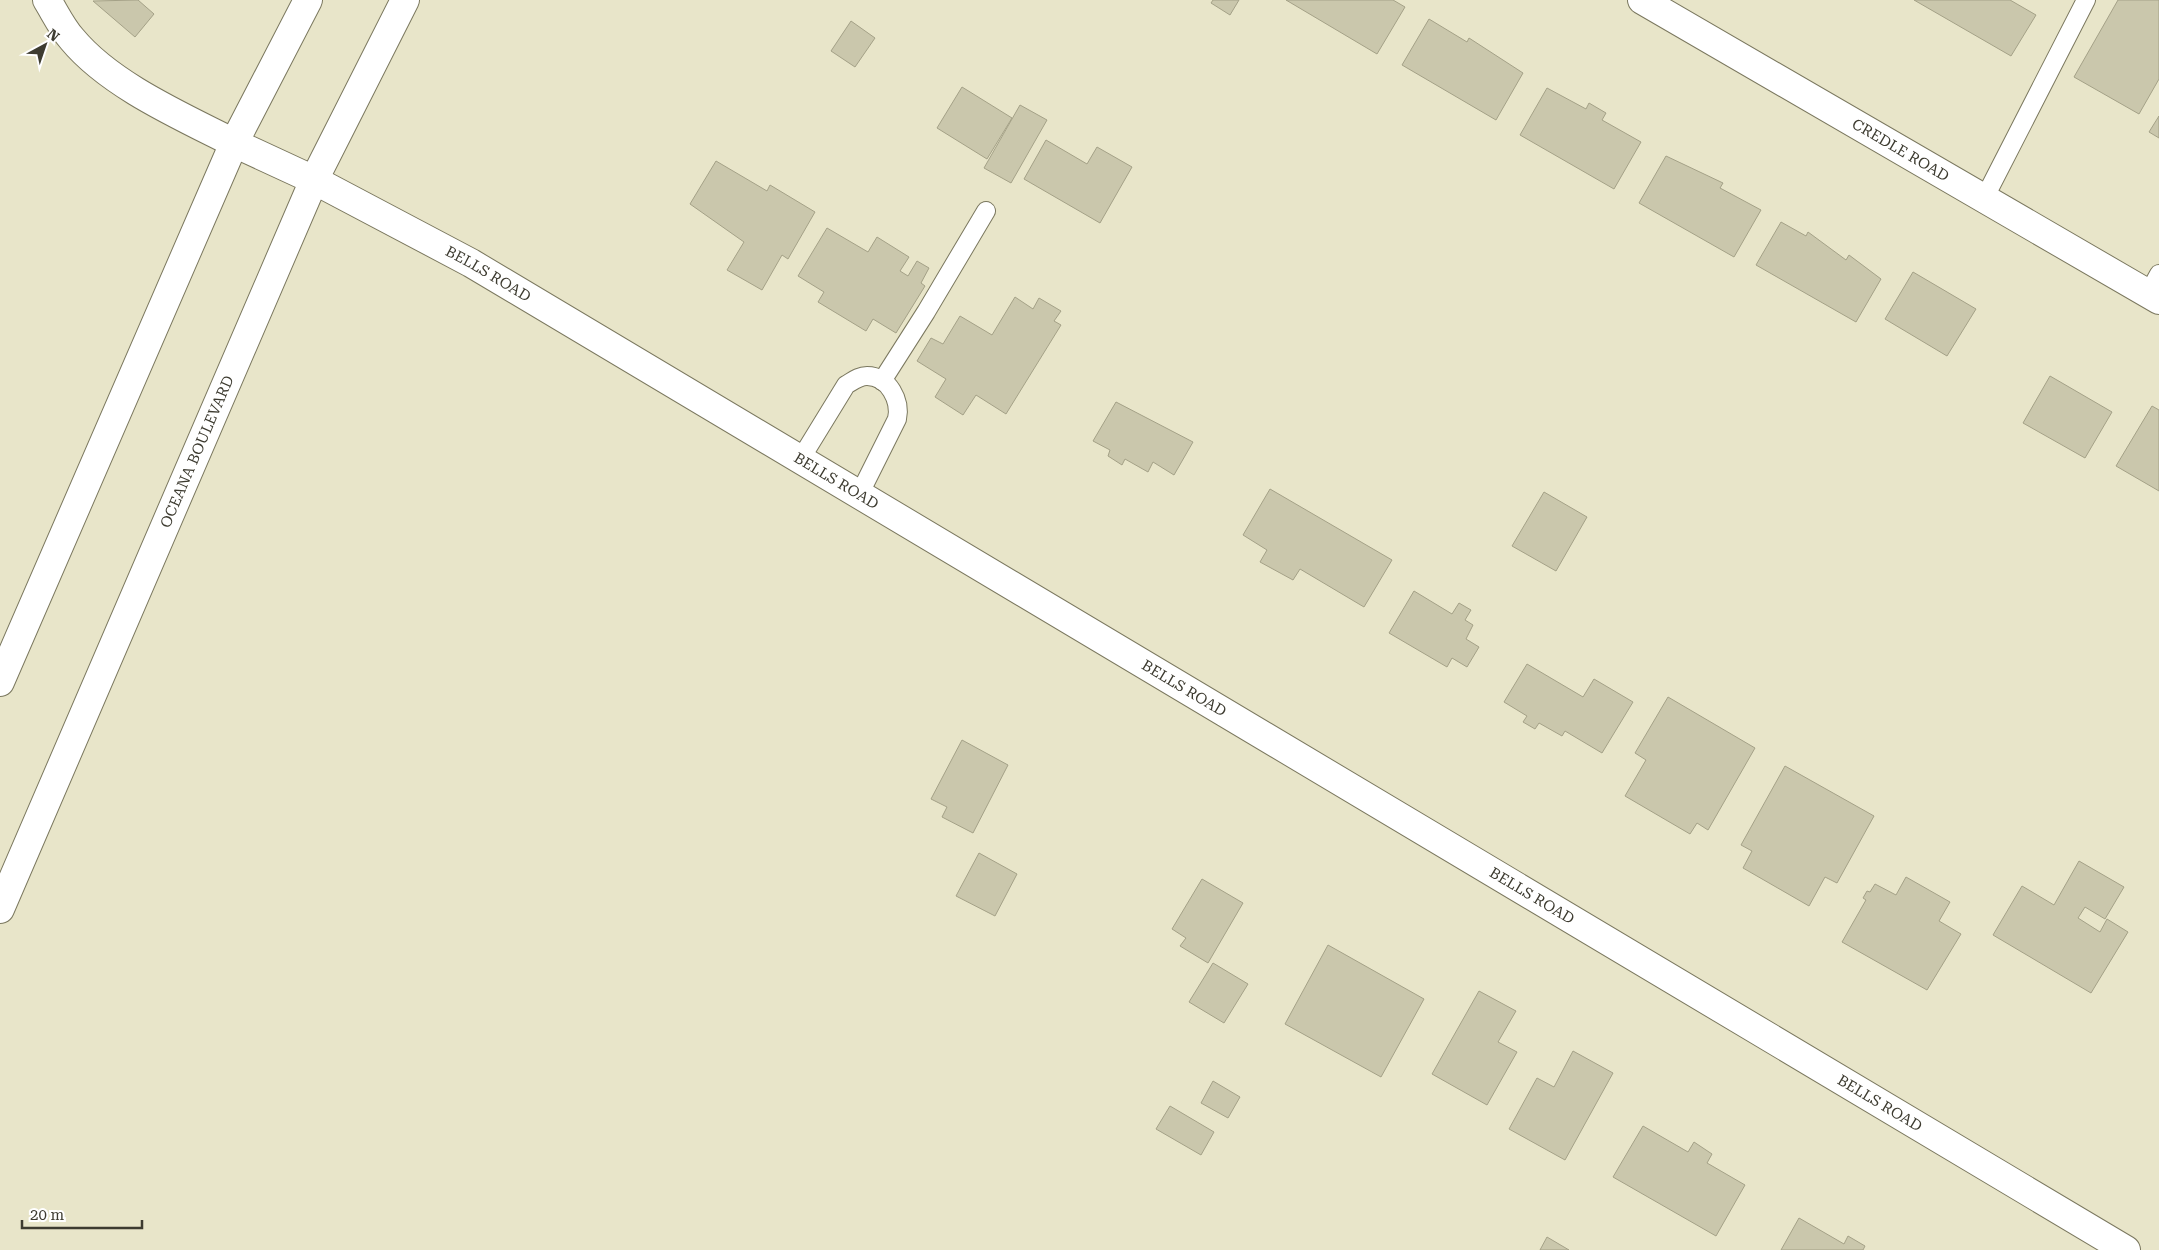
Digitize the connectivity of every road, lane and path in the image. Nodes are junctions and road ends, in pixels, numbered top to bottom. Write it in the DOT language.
graph roads {
  1 [pos="47,0"];
  2 [pos="308,0"];
  3 [pos="405,0"];
  4 [pos="1642,0"];
  5 [pos="2086,0"];
  6 [pos="234,142"];
  7 [pos="314,180"];
  8 [pos="1984,199"];
  9 [pos="986,211"];
  10 [pos="2155,290"];
  11 [pos="882,381"];
  12 [pos="800,460"];
  13 [pos="859,495"];
  14 [pos="0,682"];
  15 [pos="0,909"];
  16 [pos="2126,1250"];
  1 -- 6 [label="street, BELLS ROAD"];
  2 -- 6 [label="street"];
  3 -- 7 [label="street, OCEANA BOULEVARD"];
  4 -- 8 [label="street, CREDLE ROAD"];
  5 -- 8 [label="lane"];
  6 -- 7 [label="street, BELLS ROAD"];
  6 -- 14 [label="street"];
  7 -- 12 [label="street, BELLS ROAD"];
  7 -- 15 [label="street, OCEANA BOULEVARD"];
  8 -- 10 [label="street, CREDLE ROAD"];
  9 -- 11 [label="lane"];
  11 -- 12 [label="lane"];
  11 -- 13 [label="lane"];
  12 -- 13 [label="street, BELLS ROAD"];
  13 -- 16 [label="street, BELLS ROAD"];
}
